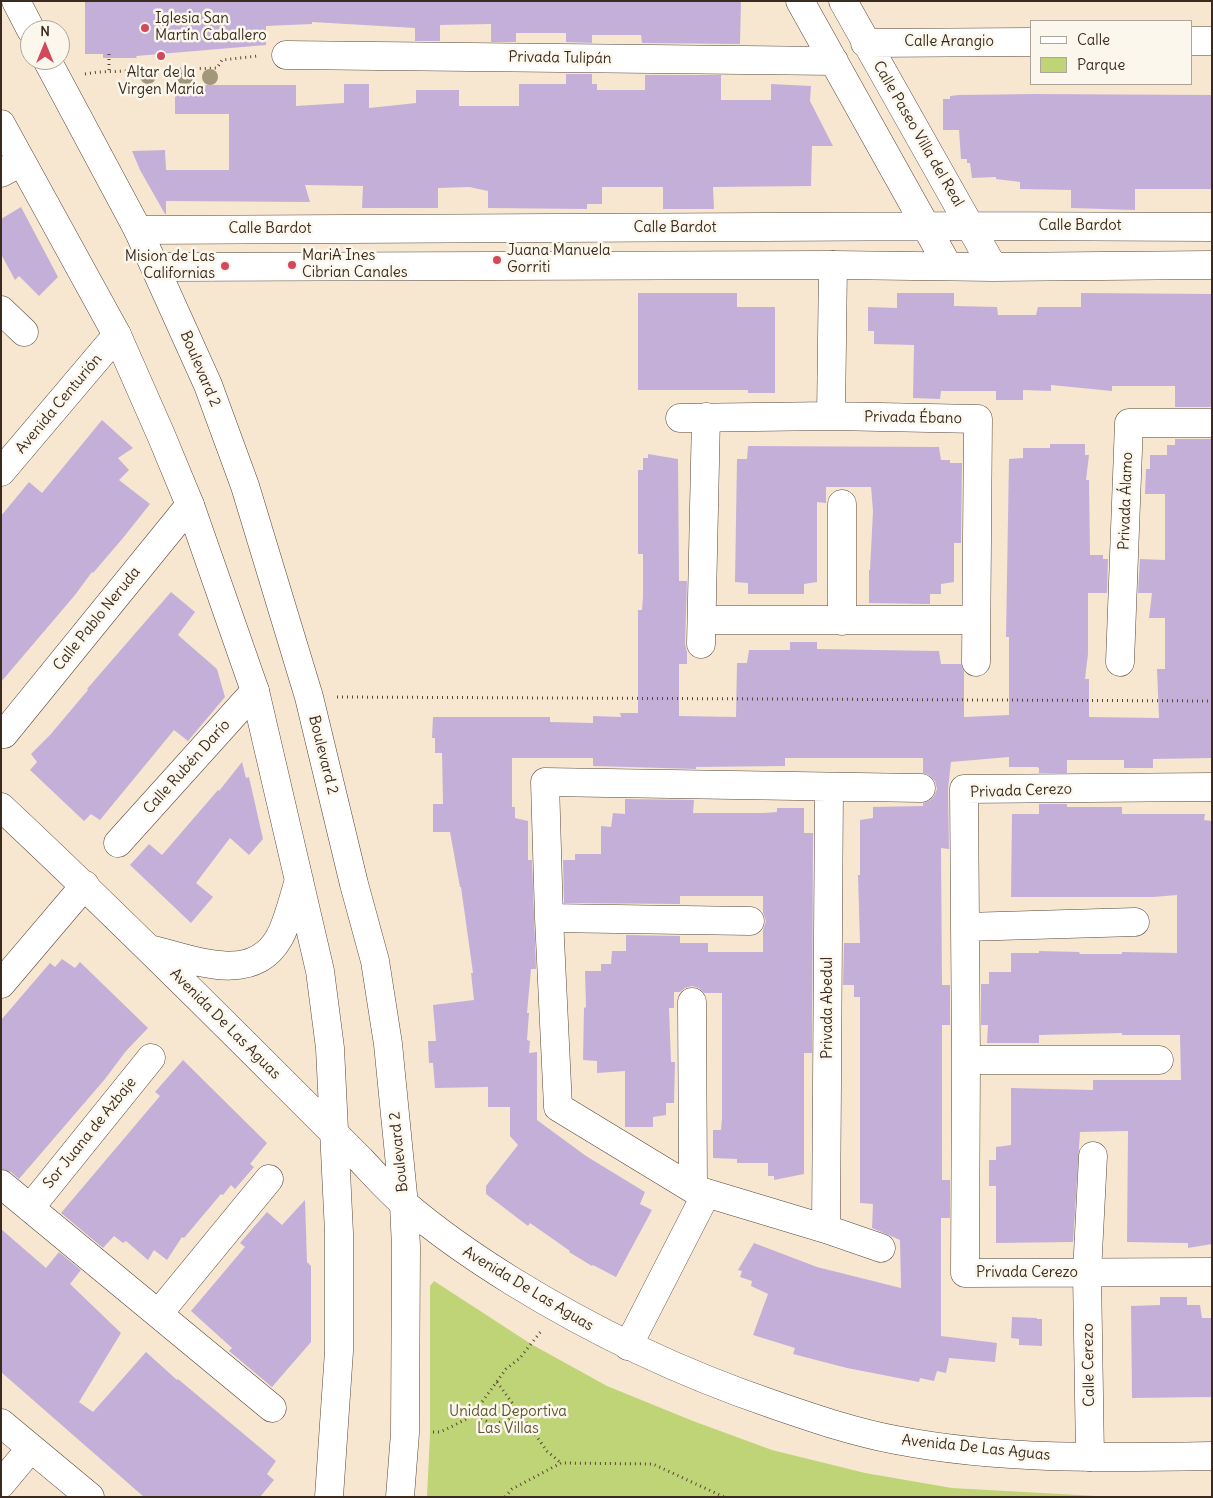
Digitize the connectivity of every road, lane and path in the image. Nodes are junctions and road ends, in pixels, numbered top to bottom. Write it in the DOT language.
graph roads {
  1 [pos="800,1"];
  2 [pos="843,1"];
  3 [pos="18,2"];
  4 [pos="26,20"];
  5 [pos="1193,41"];
  6 [pos="1212,41"];
  7 [pos="1030,42"];
  8 [pos="865,43"];
  9 [pos="109,54"];
  10 [pos="286,55"];
  11 [pos="834,61"];
  12 [pos="52,70"];
  13 [pos="109,70"];
  14 [pos="84,74"];
  15 [pos="1,124"];
  16 [pos="11,168"];
  17 [pos="926,226"];
  18 [pos="971,226"];
  19 [pos="1212,227"];
  20 [pos="138,230"];
  21 [pos="833,264"];
  22 [pos="1212,265"];
  23 [pos="948,266"];
  24 [pos="156,267"];
  25 [pos="993,267"];
  26 [pos="2,312"];
  27 [pos="24,332"];
  28 [pos="117,335"];
  29 [pos="831,416"];
  30 [pos="1212,422"];
  31 [pos="1,472"];
  32 [pos="842,504"];
  33 [pos="190,505"];
  34 [pos="976,620"];
  35 [pos="842,621"];
  36 [pos="976,662"];
  37 [pos="1120,662"];
  38 [pos="255,691"];
  39 [pos="308,697"];
  40 [pos="1212,701"];
  41 [pos="4,734"];
  42 [pos="1212,787"];
  43 [pos="829,788"];
  44 [pos="921,788"];
  45 [pos="1,807"];
  46 [pos="118,843"];
  47 [pos="299,880"];
  48 [pos="85,885"];
  49 [pos="549,918"];
  50 [pos="750,921"];
  51 [pos="1135,922"];
  52 [pos="965,927"];
  53 [pos="150,949"];
  54 [pos="1,984"];
  55 [pos="692,1002"];
  56 [pos="151,1058"];
  57 [pos="966,1060"];
  58 [pos="1159,1060"];
  59 [pos="334,1134"];
  60 [pos="1093,1156"];
  61 [pos="269,1179"];
  62 [pos="1,1184"];
  63 [pos="699,1191"];
  64 [pos="404,1204"];
  65 [pos="30,1208"];
  66 [pos="826,1229"];
  67 [pos="881,1248"];
  68 [pos="1212,1272"];
  69 [pos="1088,1273"];
  70 [pos="557,1309"];
  71 [pos="159,1313"];
  72 [pos="628,1346"];
  73 [pos="497,1382"];
  74 [pos="272,1408"];
  75 [pos="473,1412"];
  76 [pos="521,1414"];
  77 [pos="1,1423"];
  78 [pos="405,1433"];
  79 [pos="31,1448"];
  80 [pos="1212,1456"];
  81 [pos="1090,1458"];
  82 [pos="561,1463"];
  83 [pos="1,1484"];
  84 [pos="90,1497"];
  85 [pos="329,1497"];
  86 [pos="400,1497"];
  87 [pos="505,1497"];
  88 [pos="724,1497"];
  1 -- 11 [label="street"];
  2 -- 8 [label="street, Calle Paseo Villa del Real"];
  3 -- 4 [label="street"];
  5 -- 6 [label="street"];
  7 -- 8 [label="street, Calle Arangio"];
  8 -- 18 [label="street, Calle Paseo Villa del Real"];
  9 -- 13 [label="path"];
  10 -- 11 [label="street, Privada Tulipán"];
  10 -- 13 [label="path"];
  11 -- 17 [label="street"];
  12 -- 20 [label="street, Boulevard 2"];
  13 -- 14 [label="path"];
  15 -- 16 [label="street"];
  16 -- 28 [label="street"];
  17 -- 18 [label="street, Calle Bardot"];
  17 -- 20 [label="street, Calle Bardot"];
  17 -- 23 [label="street"];
  18 -- 19 [label="street, Calle Bardot"];
  18 -- 25 [label="street, Calle Paseo Villa del Real"];
  20 -- 24 [label="street, Boulevard 2"];
  21 -- 23 [label="street"];
  21 -- 24 [label="street"];
  21 -- 29 [label="street"];
  22 -- 25 [label="street"];
  23 -- 25 [label="street"];
  24 -- 39 [label="street, Boulevard 2"];
  26 -- 27 [label="street"];
  28 -- 31 [label="street, Avenida Centurión"];
  28 -- 33 [label="street"];
  29 -- 34 [label="street, Privada Ébano"];
  29 -- 35 [label="street, Privada Ébano"];
  30 -- 37 [label="street, Privada Álamo"];
  32 -- 35 [label="street"];
  33 -- 38 [label="street"];
  33 -- 41 [label="street, Calle Pablo Neruda"];
  34 -- 35 [label="street, Privada Ébano"];
  34 -- 36 [label="street, Privada Ébano"];
  38 -- 46 [label="street, Calle Rubén Darío"];
  38 -- 47 [label="street"];
  39 -- 40 [label="path"];
  39 -- 64 [label="street, Boulevard 2"];
  42 -- 52 [label="street, Privada Cerezo"];
  43 -- 44 [label="street"];
  43 -- 49 [label="street"];
  43 -- 66 [label="street, Privada Abedul"];
  45 -- 48 [label="street, Avenida De Las Aguas"];
  47 -- 53 [label="street"];
  47 -- 59 [label="street"];
  48 -- 53 [label="street, Avenida De Las Aguas"];
  48 -- 54 [label="street"];
  49 -- 50 [label="street"];
  49 -- 63 [label="street"];
  51 -- 52 [label="street"];
  52 -- 57 [label="street, Privada Cerezo"];
  53 -- 59 [label="street, Avenida De Las Aguas"];
  55 -- 63 [label="street"];
  56 -- 65 [label="street, Sor Juana de Azbaje"];
  57 -- 58 [label="street"];
  57 -- 69 [label="street, Privada Cerezo"];
  59 -- 64 [label="street, Avenida De Las Aguas"];
  59 -- 85 [label="street"];
  60 -- 69 [label="street, Calle Cerezo"];
  61 -- 71 [label="street"];
  62 -- 65 [label="street"];
  63 -- 66 [label="street"];
  63 -- 72 [label="street"];
  64 -- 70 [label="street, Avenida De Las Aguas"];
  64 -- 78 [label="street, Boulevard 2"];
  65 -- 71 [label="street"];
  66 -- 67 [label="street"];
  68 -- 69 [label="street, Privada Cerezo"];
  69 -- 81 [label="street, Calle Cerezo"];
  70 -- 72 [label="street, Avenida De Las Aguas"];
  70 -- 73 [label="path"];
  71 -- 74 [label="street"];
  72 -- 81 [label="street, Avenida De Las Aguas"];
  73 -- 75 [label="path"];
  73 -- 76 [label="path"];
  75 -- 76 [label="path"];
  75 -- 78 [label="path"];
  76 -- 82 [label="path"];
  77 -- 79 [label="street"];
  78 -- 86 [label="street, Boulevard 2"];
  79 -- 83 [label="street"];
  79 -- 84 [label="street"];
  80 -- 81 [label="street, Avenida De Las Aguas"];
  82 -- 87 [label="path"];
  82 -- 88 [label="path"];
}
